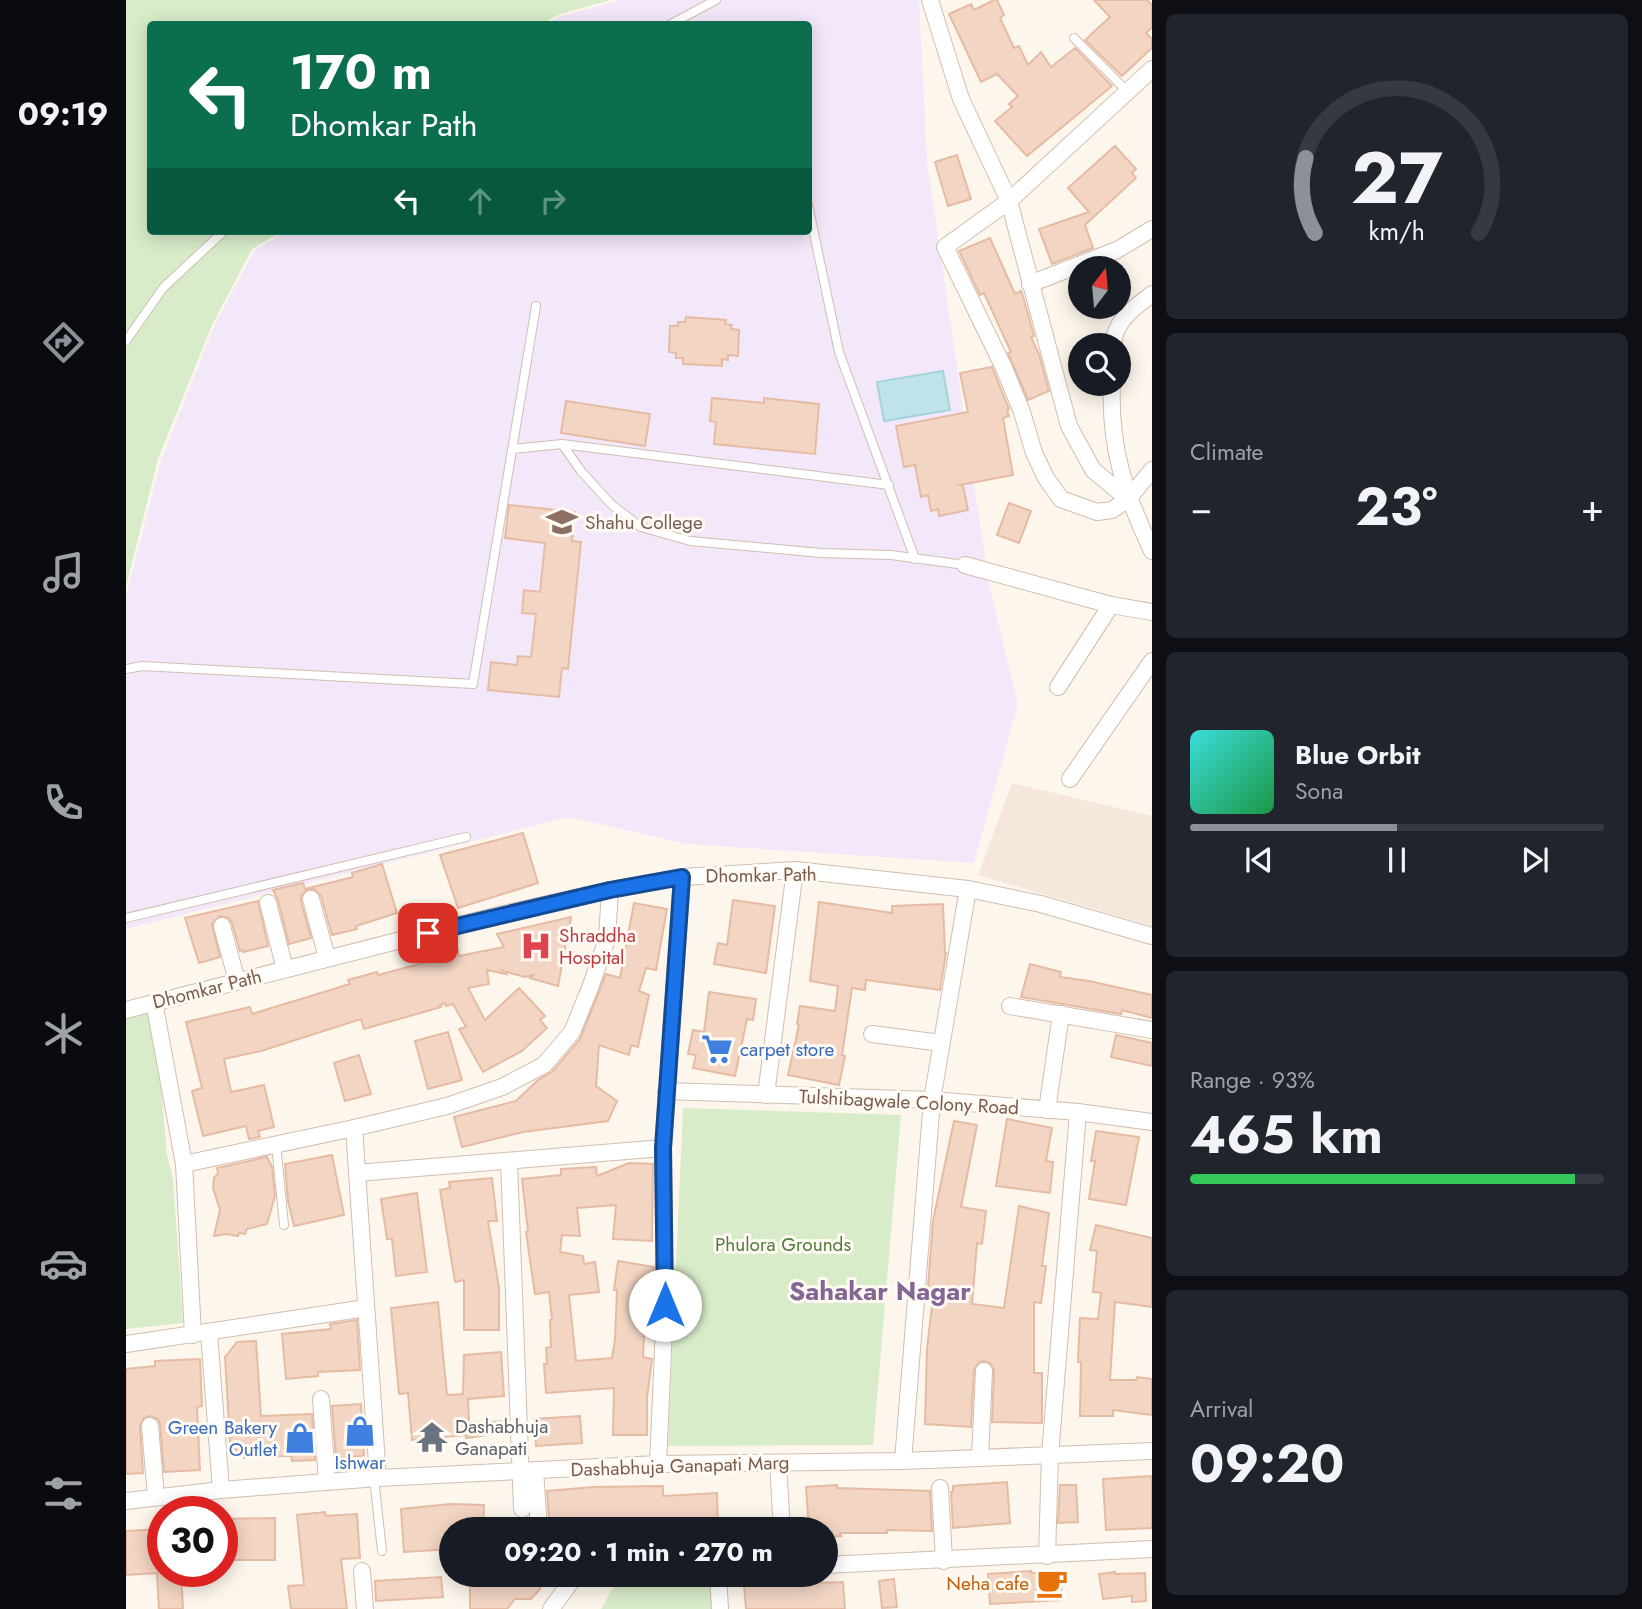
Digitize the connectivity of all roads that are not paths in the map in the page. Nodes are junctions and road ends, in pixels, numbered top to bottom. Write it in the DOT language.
graph roads {
  1 [pos="716,0"];
  2 [pos="930,0"];
  3 [pos="677,21"];
  4 [pos="1074,38"];
  5 [pos="1152,69"];
  6 [pos="1128,92"];
  7 [pos="1009,201"];
  8 [pos="812,224"];
  9 [pos="1152,229"];
  10 [pos="220,235"];
  11 [pos="1030,284"];
  12 [pos="1152,294"];
  13 [pos="536,306"];
  14 [pos="1115,333"];
  15 [pos="126,341"];
  16 [pos="1112,396"];
  17 [pos="562,444"];
  18 [pos="513,449"];
  19 [pos="1152,470"];
  20 [pos="889,485"];
  21 [pos="1128,499"];
  22 [pos="1152,551"];
  23 [pos="915,559"];
  24 [pos="965,565"];
  25 [pos="1111,604"];
  26 [pos="1152,612"];
  27 [pos="1152,662"];
  28 [pos="126,668"];
  29 [pos="1058,687"];
  30 [pos="1070,779"];
  31 [pos="466,837"];
  32 [pos="795,870"];
  33 [pos="682,877"];
  34 [pos="968,889"];
  35 [pos="610,890"];
  36 [pos="311,899"];
  37 [pos="268,903"];
  38 [pos="126,918"];
  39 [pos="222,926"];
  40 [pos="1152,936"];
  41 [pos="327,958"];
  42 [pos="285,969"];
  43 [pos="237,981"];
  44 [pos="154,1002"];
  45 [pos="1010,1006"];
  46 [pos="126,1010"];
  47 [pos="1061,1014"];
  48 [pos="1152,1030"];
  49 [pos="872,1034"];
  50 [pos="941,1043"];
  51 [pos="666,1091"];
  52 [pos="766,1095"];
  53 [pos="932,1100"];
  54 [pos="1047,1110"];
  55 [pos="1078,1112"];
  56 [pos="1152,1122"];
  57 [pos="354,1128"];
  58 [pos="276,1144"];
  59 [pos="663,1148"];
  60 [pos="509,1161"];
  61 [pos="184,1164"];
  62 [pos="357,1173"];
  63 [pos="284,1224"];
  64 [pos="366,1308"];
  65 [pos="201,1334"];
  66 [pos="126,1344"];
  67 [pos="984,1371"];
  68 [pos="321,1399"];
  69 [pos="150,1426"];
  70 [pos="1152,1451"];
  71 [pos="1050,1455"];
  72 [pos="980,1458"];
  73 [pos="903,1461"];
  74 [pos="778,1463"];
  75 [pos="658,1464"];
  76 [pos="527,1471"];
  77 [pos="376,1478"];
  78 [pos="327,1482"];
  79 [pos="940,1488"];
  80 [pos="221,1490"];
  81 [pos="186,1494"];
  82 [pos="156,1496"];
  83 [pos="166,1496"];
  84 [pos="147,1498"];
  85 [pos="126,1501"];
  86 [pos="522,1509"];
  87 [pos="536,1517"];
  88 [pos="781,1517"];
  89 [pos="1152,1549"];
  90 [pos="382,1551"];
  91 [pos="1047,1556"];
  92 [pos="944,1561"];
  93 [pos="838,1565"];
  94 [pos="362,1571"];
  95 [pos="567,1587"];
  96 [pos="719,1587"];
  97 [pos="365,1609"];
  98 [pos="551,1609"];
  99 [pos="720,1609"];
  1 -- 3 [label="lane"];
  2 -- 7 [label="street"];
  4 -- 6 [label="lane"];
  5 -- 6 [label="street"];
  6 -- 7 [label="street"];
  7 -- 11 [label="street"];
  7 -- 21 [label="street"];
  8 -- 20 [label="lane"];
  9 -- 11 [label="street"];
  10 -- 15 [label="lane"];
  11 -- 21 [label="street"];
  12 -- 14 [label="street"];
  13 -- 18 [label="lane"];
  16 -- 21 [label="street"];
  17 -- 18 [label="lane"];
  17 -- 20 [label="lane"];
  17 -- 23 [label="lane"];
  18 -- 28 [label="lane"];
  19 -- 21 [label="street"];
  20 -- 23 [label="lane"];
  21 -- 22 [label="street"];
  23 -- 24 [label="lane"];
  24 -- 25 [label="street"];
  25 -- 26 [label="street"];
  25 -- 29 [label="street"];
  27 -- 30 [label="street"];
  31 -- 38 [label="lane"];
  32 -- 33 [label="street, Dhomkar Path"];
  32 -- 34 [label="street, Dhomkar Path"];
  32 -- 52 [label="street"];
  33 -- 35 [label="street, Dhomkar Path"];
  33 -- 51 [label="street"];
  34 -- 40 [label="street, Dhomkar Path"];
  34 -- 50 [label="street"];
  35 -- 41 [label="street, Dhomkar Path"];
  35 -- 57 [label="street"];
  36 -- 41 [label="street"];
  37 -- 42 [label="street"];
  39 -- 43 [label="street"];
  41 -- 42 [label="street, Dhomkar Path"];
  42 -- 43 [label="street, Dhomkar Path"];
  43 -- 44 [label="street, Dhomkar Path"];
  44 -- 46 [label="street, Dhomkar Path"];
  44 -- 61 [label="street"];
  45 -- 47 [label="street"];
  47 -- 48 [label="street"];
  47 -- 54 [label="street"];
  49 -- 50 [label="street"];
  50 -- 53 [label="street"];
  51 -- 52 [label="street, Tulshibagwale Colony Road"];
  51 -- 59 [label="street"];
  52 -- 53 [label="street, Tulshibagwale Colony Road"];
  53 -- 54 [label="street, Tulshibagwale Colony Road"];
  53 -- 73 [label="street"];
  54 -- 55 [label="street, Tulshibagwale Colony Road"];
  55 -- 56 [label="street, Tulshibagwale Colony Road"];
  55 -- 71 [label="street"];
  57 -- 58 [label="street"];
  57 -- 62 [label="street"];
  58 -- 61 [label="street"];
  58 -- 63 [label="lane"];
  59 -- 60 [label="street"];
  59 -- 75 [label="street"];
  60 -- 62 [label="street"];
  60 -- 76 [label="street"];
  61 -- 65 [label="street"];
  62 -- 64 [label="street"];
  64 -- 65 [label="street"];
  64 -- 77 [label="street"];
  65 -- 66 [label="street"];
  65 -- 80 [label="street"];
  67 -- 72 [label="street"];
  68 -- 78 [label="street"];
  69 -- 82 [label="street"];
  70 -- 71 [label="street, Dashabhuja Ganapati Marg"];
  71 -- 72 [label="street, Dashabhuja Ganapati Marg"];
  71 -- 91 [label="street"];
  72 -- 73 [label="street, Dashabhuja Ganapati Marg"];
  73 -- 74 [label="street, Dashabhuja Ganapati Marg"];
  74 -- 75 [label="street, Dashabhuja Ganapati Marg"];
  74 -- 88 [label="street"];
  75 -- 76 [label="street, Dashabhuja Ganapati Marg"];
  76 -- 77 [label="street, Dashabhuja Ganapati Marg"];
  76 -- 86 [label="street"];
  76 -- 87 [label="street"];
  77 -- 78 [label="street, Dashabhuja Ganapati Marg"];
  77 -- 90 [label="lane"];
  78 -- 80 [label="street, Dashabhuja Ganapati Marg"];
  79 -- 92 [label="street"];
  80 -- 81 [label="street, Dashabhuja Ganapati Marg"];
  81 -- 83 [label="street, Dashabhuja Ganapati Marg"];
  84 -- 85 [label="street, Dashabhuja Ganapati Marg"];
  89 -- 91 [label="street"];
  91 -- 92 [label="street"];
  92 -- 93 [label="street"];
  94 -- 97 [label="street"];
  95 -- 98 [label="street"];
  96 -- 99 [label="street"];
}
